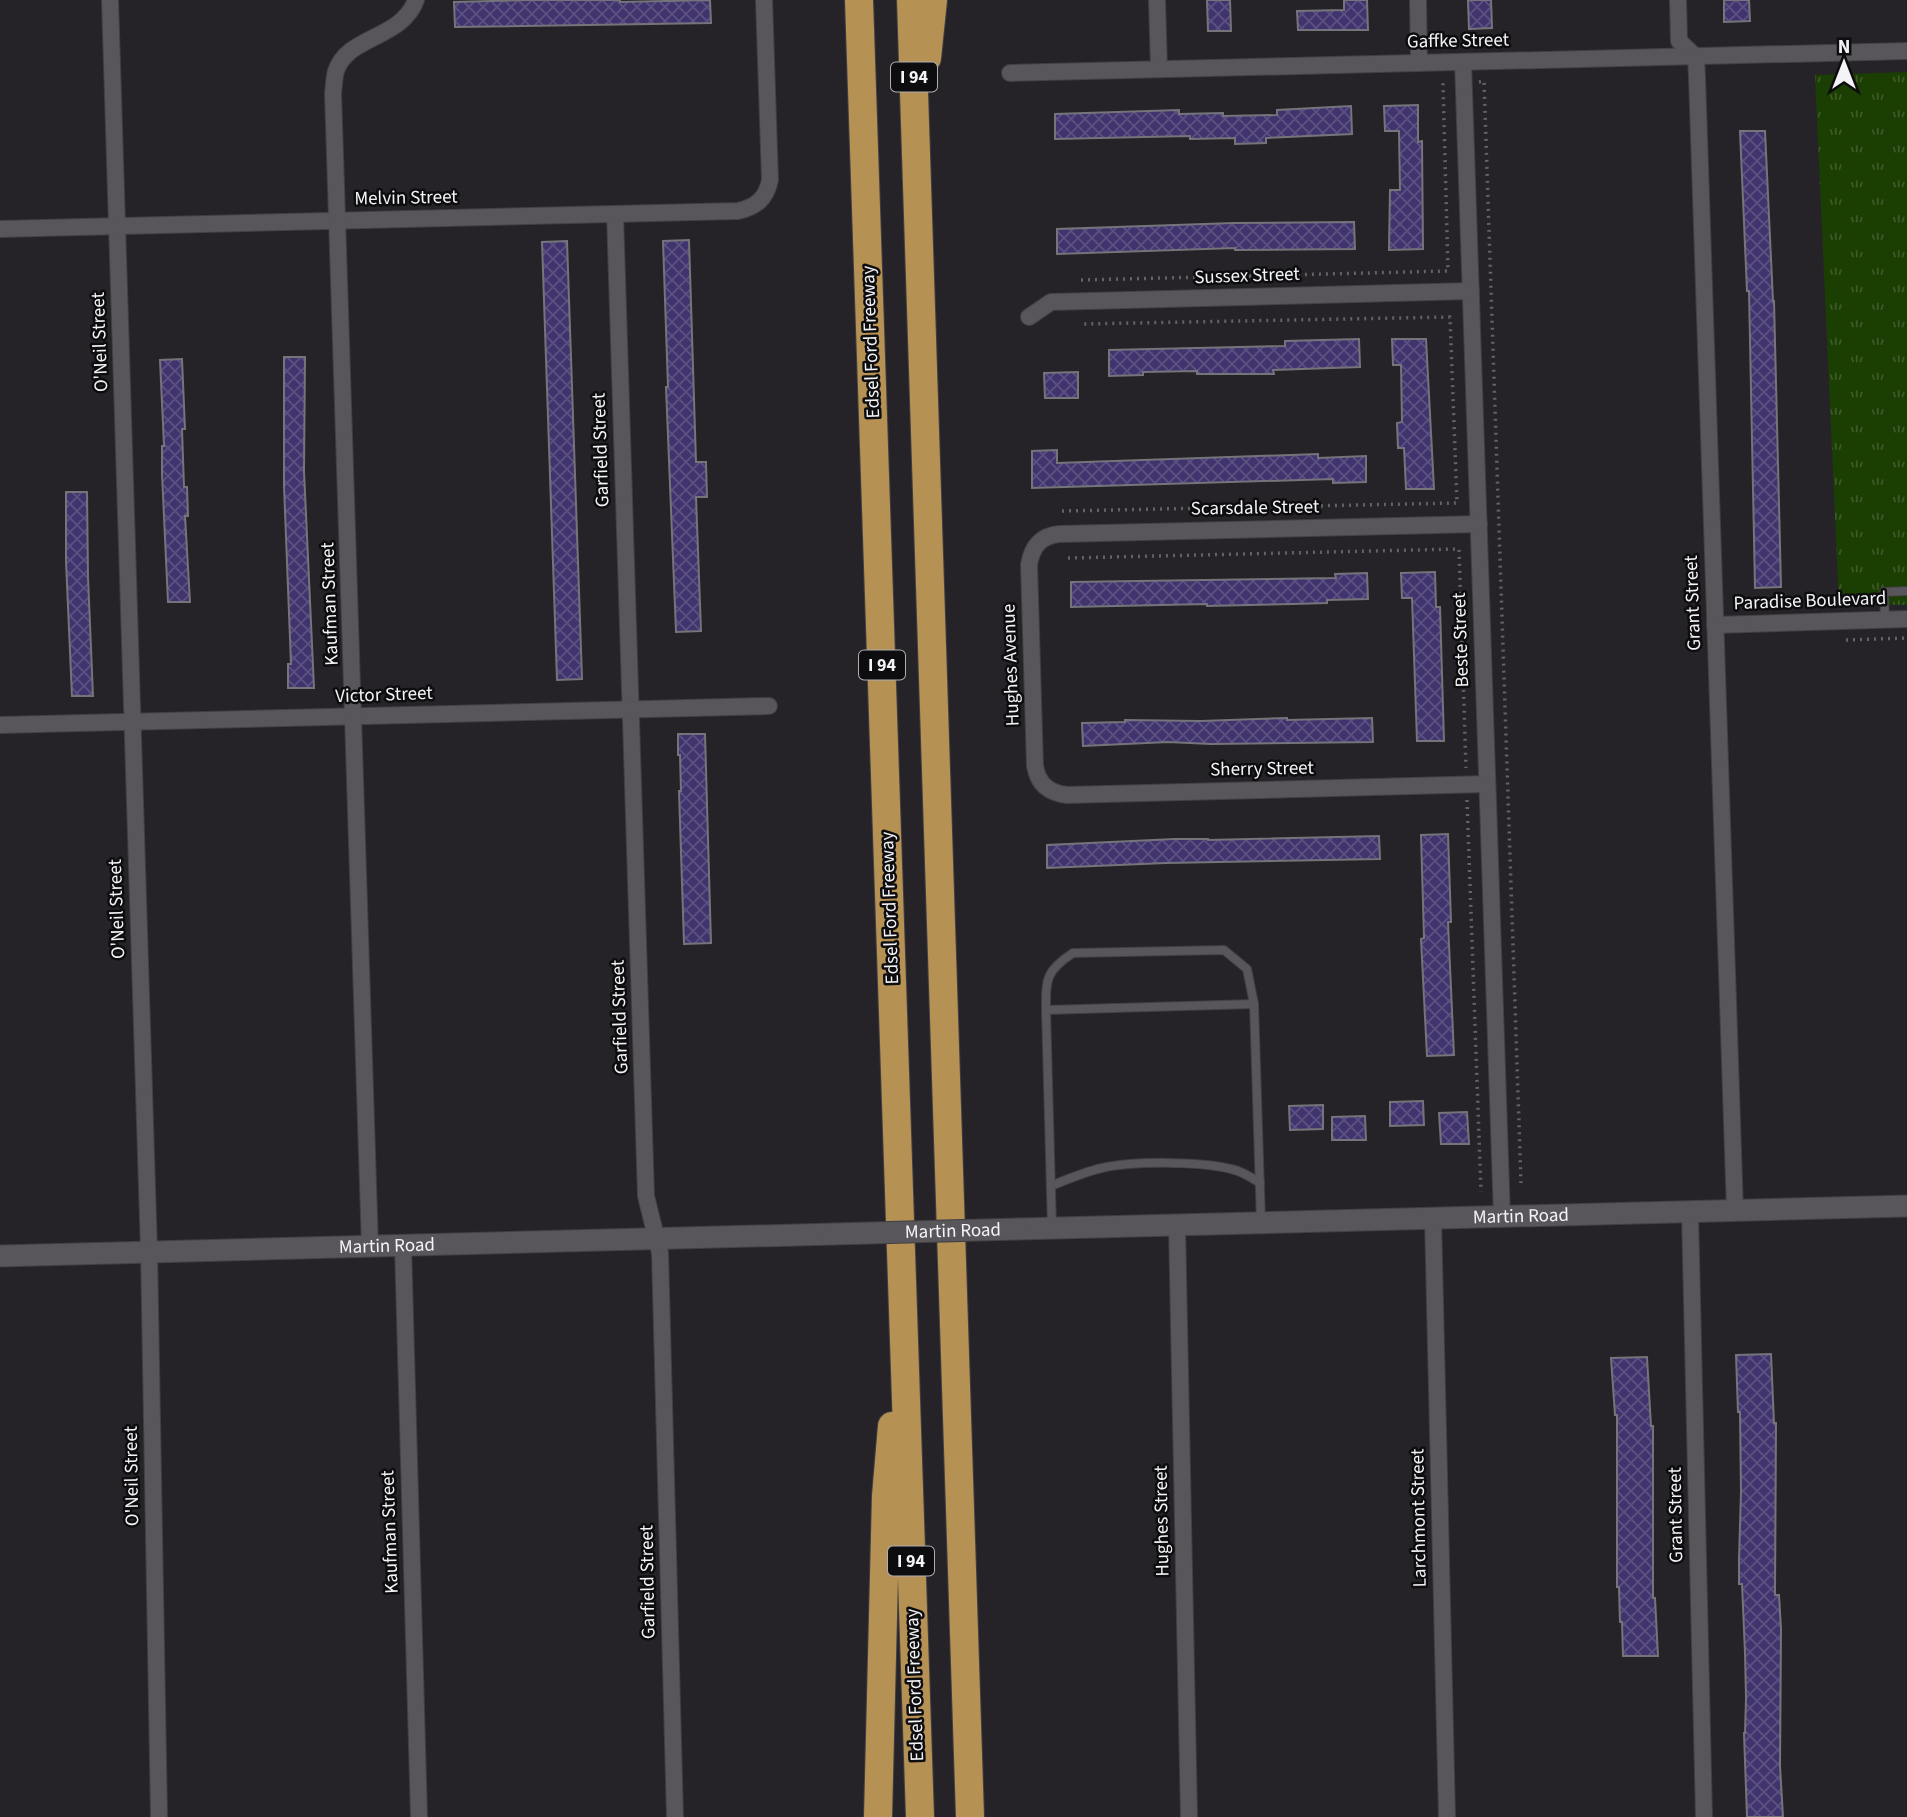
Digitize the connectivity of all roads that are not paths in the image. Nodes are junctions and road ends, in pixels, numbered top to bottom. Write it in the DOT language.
graph roads {
  1 [pos="110,0"];
  2 [pos="416,0"];
  3 [pos="764,0"];
  4 [pos="911,0"];
  5 [pos="933,0"];
  6 [pos="1157,0"];
  7 [pos="1418,0"];
  8 [pos="1678,0"];
  9 [pos="858,8"];
  10 [pos="1907,51"];
  11 [pos="1696,57"];
  12 [pos="1464,62"];
  13 [pos="1419,63"];
  14 [pos="1159,69"];
  15 [pos="1010,73"];
  16 [pos="917,155"];
  17 [pos="615,214"];
  18 [pos="337,220"];
  19 [pos="117,226"];
  20 [pos="0,229"];
  21 [pos="1471,291"];
  22 [pos="1029,317"];
  23 [pos="1479,524"];
  24 [pos="1036,544"];
  25 [pos="1907,591"];
  26 [pos="1907,619"];
  27 [pos="1885,620"];
  28 [pos="1715,625"];
  29 [pos="769,706"];
  30 [pos="631,709"];
  31 [pos="355,717"];
  32 [pos="132,721"];
  33 [pos="0,725"];
  34 [pos="1042,784"];
  35 [pos="1487,784"];
  36 [pos="1254,1004"];
  37 [pos="1046,1010"];
  38 [pos="1260,1183"];
  39 [pos="1051,1186"];
  40 [pos="1907,1206"];
  41 [pos="1735,1211"];
  42 [pos="1690,1213"];
  43 [pos="1502,1217"];
  44 [pos="1433,1218"];
  45 [pos="1261,1222"];
  46 [pos="1177,1225"];
  47 [pos="1052,1228"];
  48 [pos="657,1240"];
  49 [pos="403,1246"];
  50 [pos="370,1247"];
  51 [pos="149,1251"];
  52 [pos="0,1256"];
  53 [pos="903,1305"];
  54 [pos="969,1785"];
  55 [pos="159,1817"];
  56 [pos="419,1817"];
  57 [pos="675,1817"];
  58 [pos="878,1817"];
  59 [pos="920,1817"];
  60 [pos="970,1817"];
  61 [pos="981,1817"];
  62 [pos="1189,1817"];
  63 [pos="1447,1817"];
  64 [pos="1704,1817"];
  1 -- 19 [label="street, O'Neil Street"];
  2 -- 18 [label="street, Kaufman Street"];
  3 -- 17 [label="street, Melvin Street"];
  4 -- 16 [label="highway, I 94"];
  5 -- 16 [label="highway"];
  6 -- 14 [label="street"];
  7 -- 13 [label="street"];
  8 -- 11 [label="street"];
  9 -- 53 [label="highway, Edsel Ford Freeway / I 94"];
  10 -- 11 [label="street, Gaffke Street"];
  11 -- 12 [label="street, Gaffke Street"];
  11 -- 28 [label="street, Grant Street"];
  12 -- 13 [label="street, Gaffke Street"];
  12 -- 21 [label="street, Beste Street"];
  13 -- 14 [label="street, Gaffke Street"];
  14 -- 15 [label="street, Gaffke Street"];
  16 -- 54 [label="highway, I 94"];
  17 -- 18 [label="street, Melvin Street"];
  17 -- 30 [label="street, Garfield Street"];
  18 -- 19 [label="street, Melvin Street"];
  18 -- 31 [label="street, Kaufman Street"];
  19 -- 20 [label="street, Melvin Street"];
  19 -- 32 [label="street, O'Neil Street"];
  21 -- 22 [label="street, Sussex Street"];
  21 -- 23 [label="street, Beste Street"];
  23 -- 24 [label="street, Scarsdale Street"];
  23 -- 35 [label="street, Beste Street"];
  24 -- 34 [label="street, Hughes Avenue"];
  25 -- 27 [label="lane"];
  26 -- 27 [label="street, Paradise Boulevard"];
  27 -- 28 [label="street, Paradise Boulevard"];
  28 -- 41 [label="street, Grant Street"];
  29 -- 30 [label="street, Victor Street"];
  30 -- 31 [label="street, Victor Street"];
  30 -- 48 [label="street, Garfield Street"];
  31 -- 32 [label="street, Victor Street"];
  31 -- 50 [label="street, Kaufman Street"];
  32 -- 33 [label="street, Victor Street"];
  32 -- 51 [label="street, O'Neil Street"];
  34 -- 35 [label="street, Sherry Street"];
  35 -- 43 [label="street, Beste Street"];
  36 -- 37 [label="lane"];
  36 -- 37 [label="lane"];
  36 -- 38 [label="lane"];
  37 -- 39 [label="lane"];
  38 -- 39 [label="lane"];
  38 -- 45 [label="lane"];
  39 -- 47 [label="lane"];
  40 -- 41 [label="street, Martin Road"];
  41 -- 42 [label="street, Martin Road"];
  42 -- 43 [label="street, Martin Road"];
  42 -- 64 [label="street, Grant Street"];
  43 -- 44 [label="street, Martin Road"];
  44 -- 45 [label="street, Martin Road"];
  44 -- 63 [label="street, Larchmont Street"];
  45 -- 46 [label="street, Martin Road"];
  46 -- 47 [label="street, Martin Road"];
  46 -- 62 [label="street, Hughes Street"];
  47 -- 48 [label="street, Martin Road, bridge"];
  48 -- 49 [label="street, Martin Road"];
  48 -- 57 [label="street, Garfield Street"];
  49 -- 50 [label="street, Martin Road"];
  49 -- 56 [label="street, Kaufman Street"];
  50 -- 51 [label="street, Martin Road"];
  51 -- 52 [label="street, Martin Road"];
  51 -- 55 [label="street, O'Neil Street"];
  53 -- 58 [label="highway"];
  53 -- 59 [label="highway, Edsel Ford Freeway / I 94"];
  54 -- 60 [label="highway, I 94"];
  54 -- 61 [label="highway"];
}
